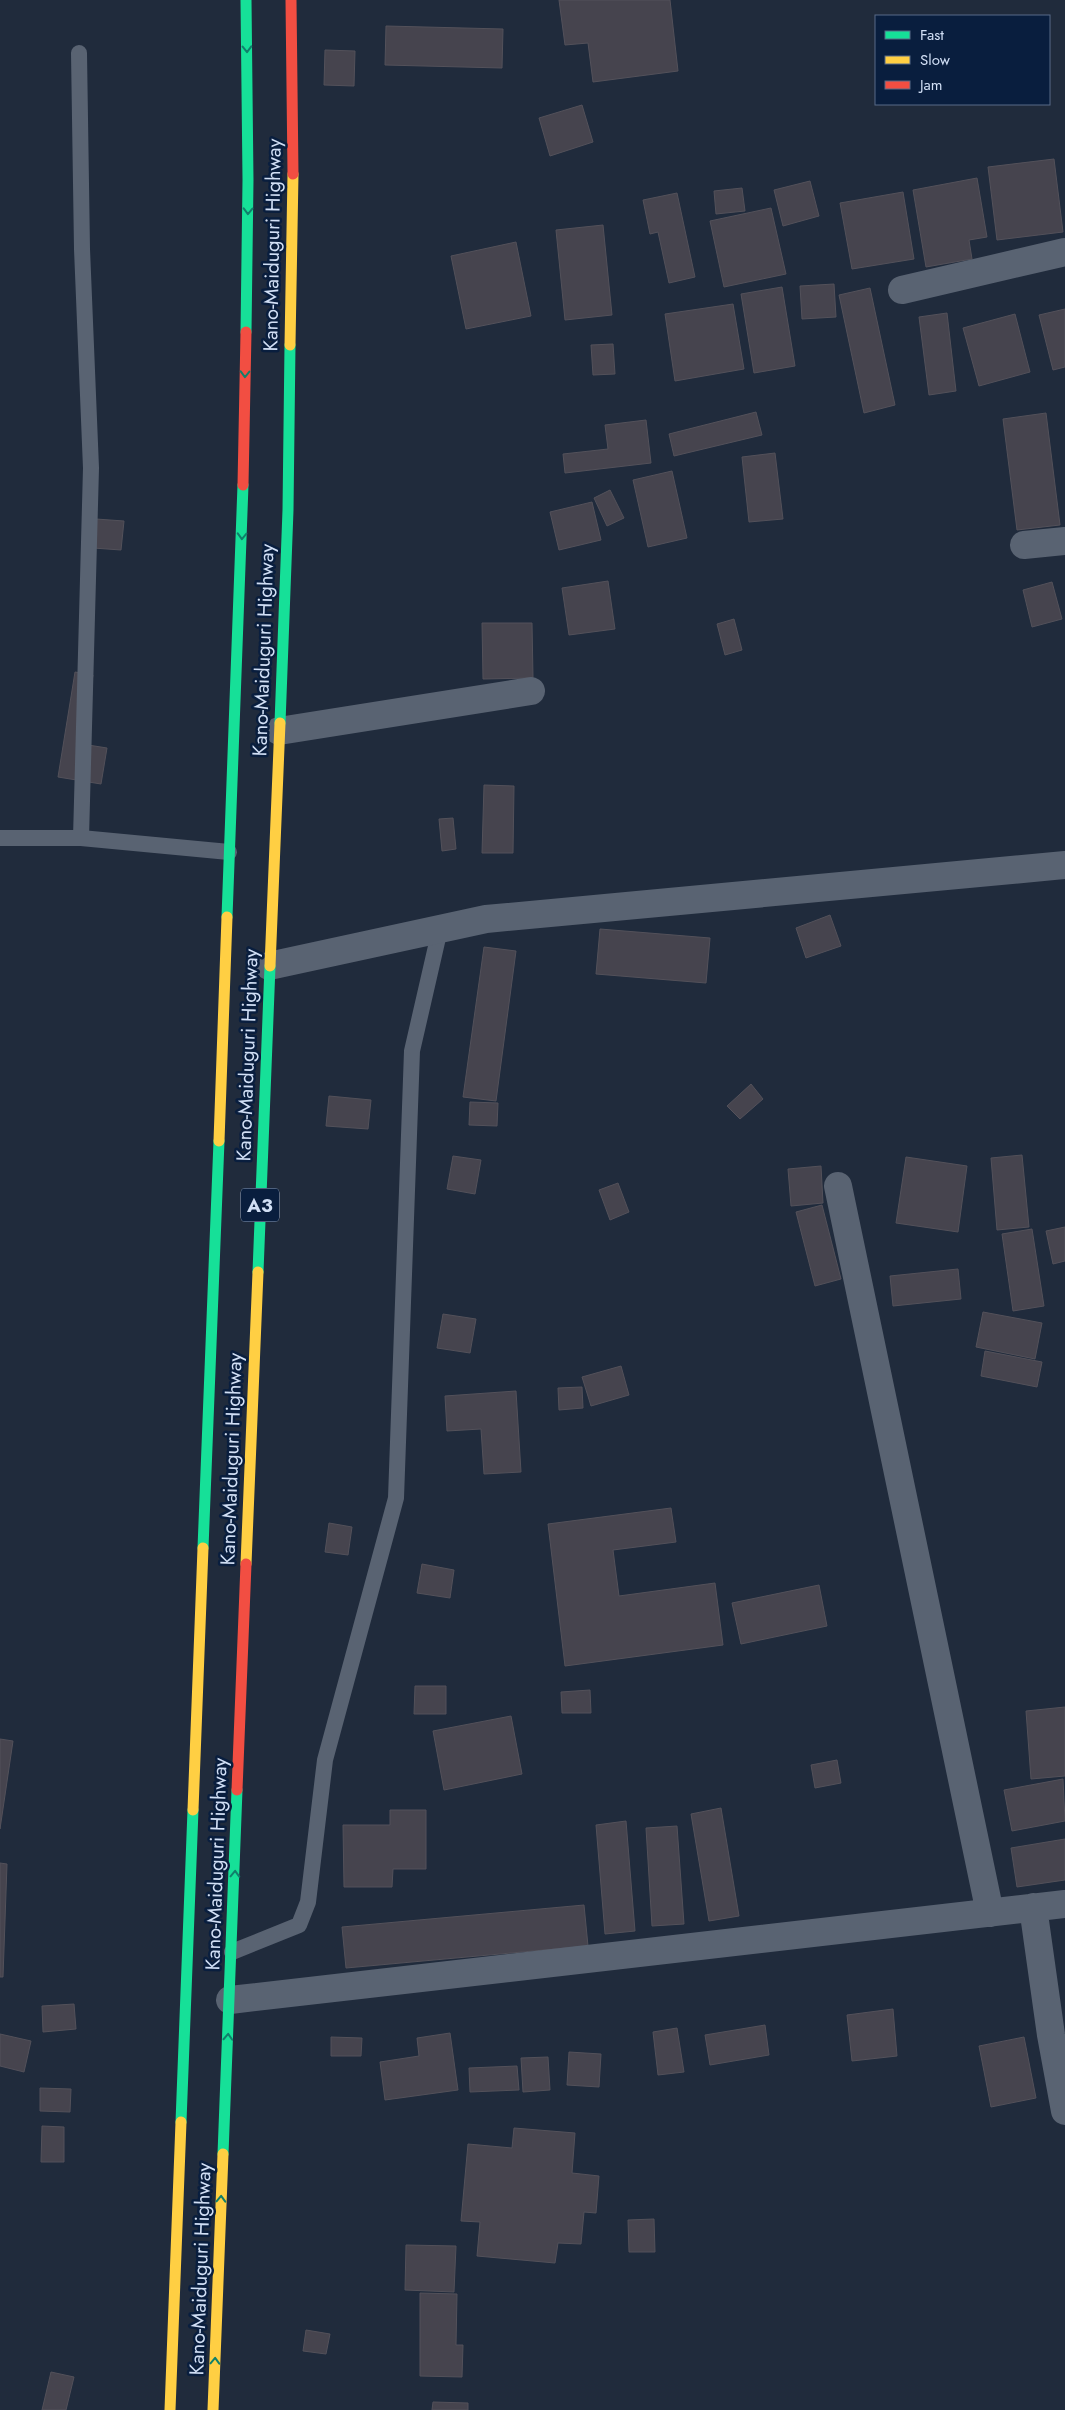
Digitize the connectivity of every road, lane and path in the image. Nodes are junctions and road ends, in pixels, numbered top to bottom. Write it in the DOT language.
graph roads {
  1 [pos="246,0"];
  2 [pos="291,0"];
  3 [pos="79,53"];
  4 [pos="1065,252"];
  5 [pos="902,290"];
  6 [pos="1065,541"];
  7 [pos="1024,545"];
  8 [pos="531,691"];
  9 [pos="279,731"];
  10 [pos="0,838"];
  11 [pos="81,838"];
  12 [pos="229,852"];
  13 [pos="1065,865"];
  14 [pos="440,929"];
  15 [pos="269,966"];
  16 [pos="838,1186"];
  17 [pos="1065,1904"];
  18 [pos="1033,1907"];
  19 [pos="990,1913"];
  20 [pos="232,1952"];
  21 [pos="230,2000"];
  22 [pos="1065,2111"];
  23 [pos="170,2410"];
  24 [pos="213,2410"];
  1 -- 12 [label="highway, Kano-Maiduguri Highway / A3, one-way"];
  2 -- 9 [label="highway, Kano-Maiduguri Highway / A3"];
  3 -- 11 [label="lane"];
  4 -- 5 [label="street"];
  6 -- 7 [label="street"];
  8 -- 9 [label="street"];
  9 -- 15 [label="highway, Kano-Maiduguri Highway / A3"];
  10 -- 11 [label="lane"];
  11 -- 12 [label="lane"];
  12 -- 23 [label="highway, Kano-Maiduguri Highway / A3"];
  13 -- 14 [label="street"];
  14 -- 15 [label="street"];
  14 -- 20 [label="lane"];
  20 -- 15 [label="highway, Kano-Maiduguri Highway / A3, one-way"];
  16 -- 19 [label="street"];
  17 -- 18 [label="street"];
  18 -- 19 [label="street"];
  18 -- 22 [label="street"];
  19 -- 21 [label="street"];
  20 -- 21 [label="highway, Kano-Maiduguri Highway / A3"];
  24 -- 21 [label="highway, Kano-Maiduguri Highway / A3, one-way"];
}
